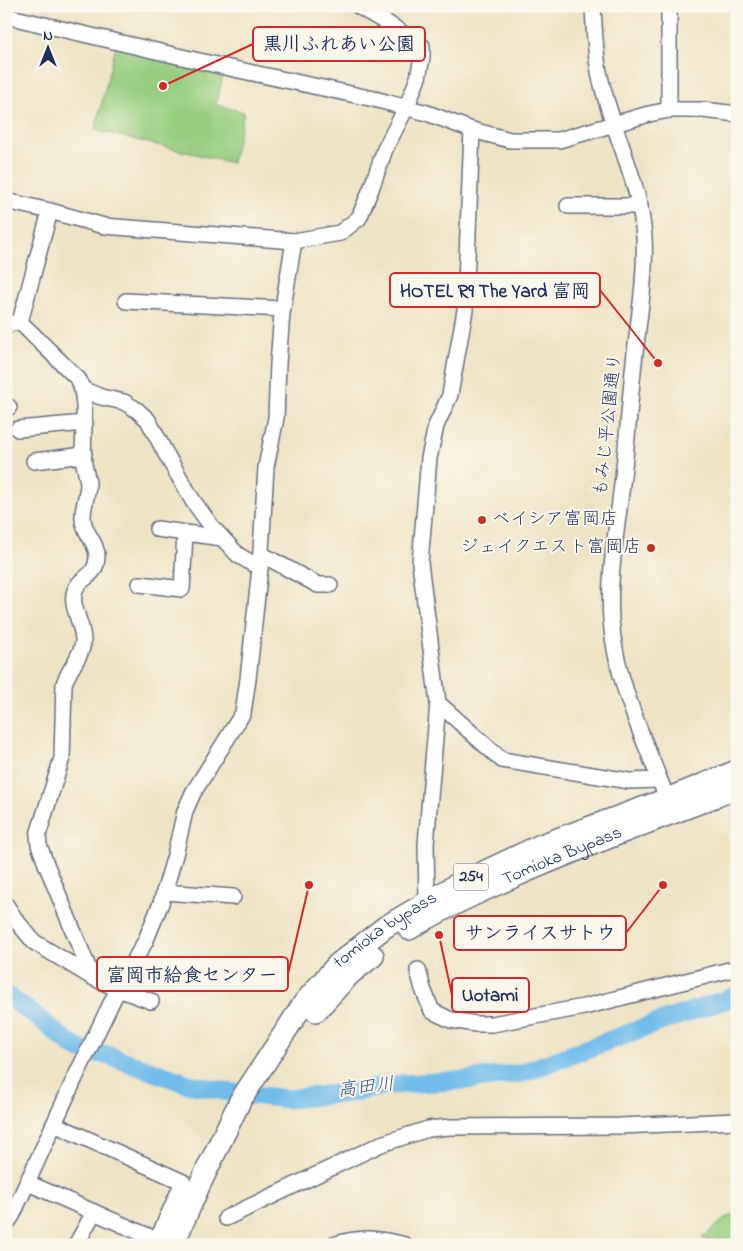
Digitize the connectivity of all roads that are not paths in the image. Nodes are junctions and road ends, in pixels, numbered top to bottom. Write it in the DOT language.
graph roads {
  1 [pos="358,6"];
  2 [pos="593,6"];
  3 [pos="669,6"];
  4 [pos="6,16"];
  5 [pos="406,108"];
  6 [pos="669,110"];
  7 [pos="737,114"];
  8 [pos="614,124"];
  9 [pos="472,130"];
  10 [pos="6,201"];
  11 [pos="568,206"];
  12 [pos="640,206"];
  13 [pos="50,211"];
  14 [pos="294,241"];
  15 [pos="126,301"];
  16 [pos="283,309"];
  17 [pos="13,323"];
  18 [pos="82,389"];
  19 [pos="85,423"];
  20 [pos="18,429"];
  21 [pos="84,455"];
  22 [pos="34,461"];
  23 [pos="157,529"];
  24 [pos="185,533"];
  25 [pos="222,538"];
  26 [pos="260,561"];
  27 [pos="140,584"];
  28 [pos="330,585"];
  29 [pos="438,704"];
  30 [pos="737,771"];
  31 [pos="737,788"];
  32 [pos="666,798"];
  33 [pos="164,892"];
  34 [pos="233,896"];
  35 [pos="428,900"];
  36 [pos="6,905"];
  37 [pos="737,968"];
  38 [pos="418,970"];
  39 [pos="92,977"];
  40 [pos="116,993"];
  41 [pos="151,1001"];
  42 [pos="309,1008"];
  43 [pos="737,1121"];
  44 [pos="54,1124"];
  45 [pos="28,1183"];
  46 [pos="205,1187"];
  47 [pos="94,1212"];
  48 [pos="226,1218"];
  49 [pos="6,1224"];
  50 [pos="162,1243"];
  51 [pos="76,1245"];
  52 [pos="188,1245"];
  53 [pos="333,1245"];
  54 [pos="405,1245"];
  1 -- 5 [label="street"];
  2 -- 8 [label="street, もみじ平公園通り"];
  3 -- 6 [label="street"];
  4 -- 5 [label="street"];
  5 -- 9 [label="street"];
  5 -- 14 [label="street"];
  6 -- 7 [label="street"];
  6 -- 8 [label="street"];
  8 -- 9 [label="street"];
  8 -- 12 [label="street, もみじ平公園通り"];
  9 -- 29 [label="street"];
  10 -- 13 [label="street"];
  11 -- 12 [label="street"];
  12 -- 32 [label="street, もみじ平公園通り"];
  13 -- 14 [label="street"];
  13 -- 17 [label="street"];
  14 -- 16 [label="street"];
  15 -- 16 [label="street"];
  16 -- 26 [label="street"];
  17 -- 18 [label="street"];
  18 -- 19 [label="street"];
  18 -- 25 [label="street"];
  19 -- 20 [label="street"];
  19 -- 21 [label="street"];
  21 -- 22 [label="street"];
  21 -- 39 [label="street"];
  23 -- 24 [label="street"];
  24 -- 25 [label="street"];
  24 -- 27 [label="street"];
  25 -- 26 [label="street"];
  26 -- 28 [label="street"];
  26 -- 33 [label="street"];
  29 -- 32 [label="street"];
  29 -- 35 [label="street"];
  30 -- 32 [label="highway, tomioka bypass / 254"];
  31 -- 32 [label="highway, tomioka bypass / 254"];
  32 -- 35 [label="highway, tomioka bypass / 254"];
  32 -- 42 [label="highway, Tomioka Bypass / 254"];
  33 -- 34 [label="street"];
  33 -- 40 [label="street"];
  35 -- 42 [label="highway, tomioka bypass / 254"];
  36 -- 39 [label="street"];
  37 -- 38 [label="street"];
  39 -- 40 [label="street"];
  40 -- 41 [label="street"];
  40 -- 44 [label="street"];
  42 -- 46 [label="highway, tomioka bypass / 254"];
  43 -- 48 [label="street"];
  44 -- 45 [label="street"];
  44 -- 50 [label="street"];
  45 -- 47 [label="street"];
  45 -- 49 [label="street"];
  46 -- 50 [label="highway, tomioka bypass / 254"];
  46 -- 52 [label="highway, tomioka bypass / 254"];
  47 -- 50 [label="street"];
  47 -- 51 [label="street"];
  53 -- 54 [label="street"];
}
